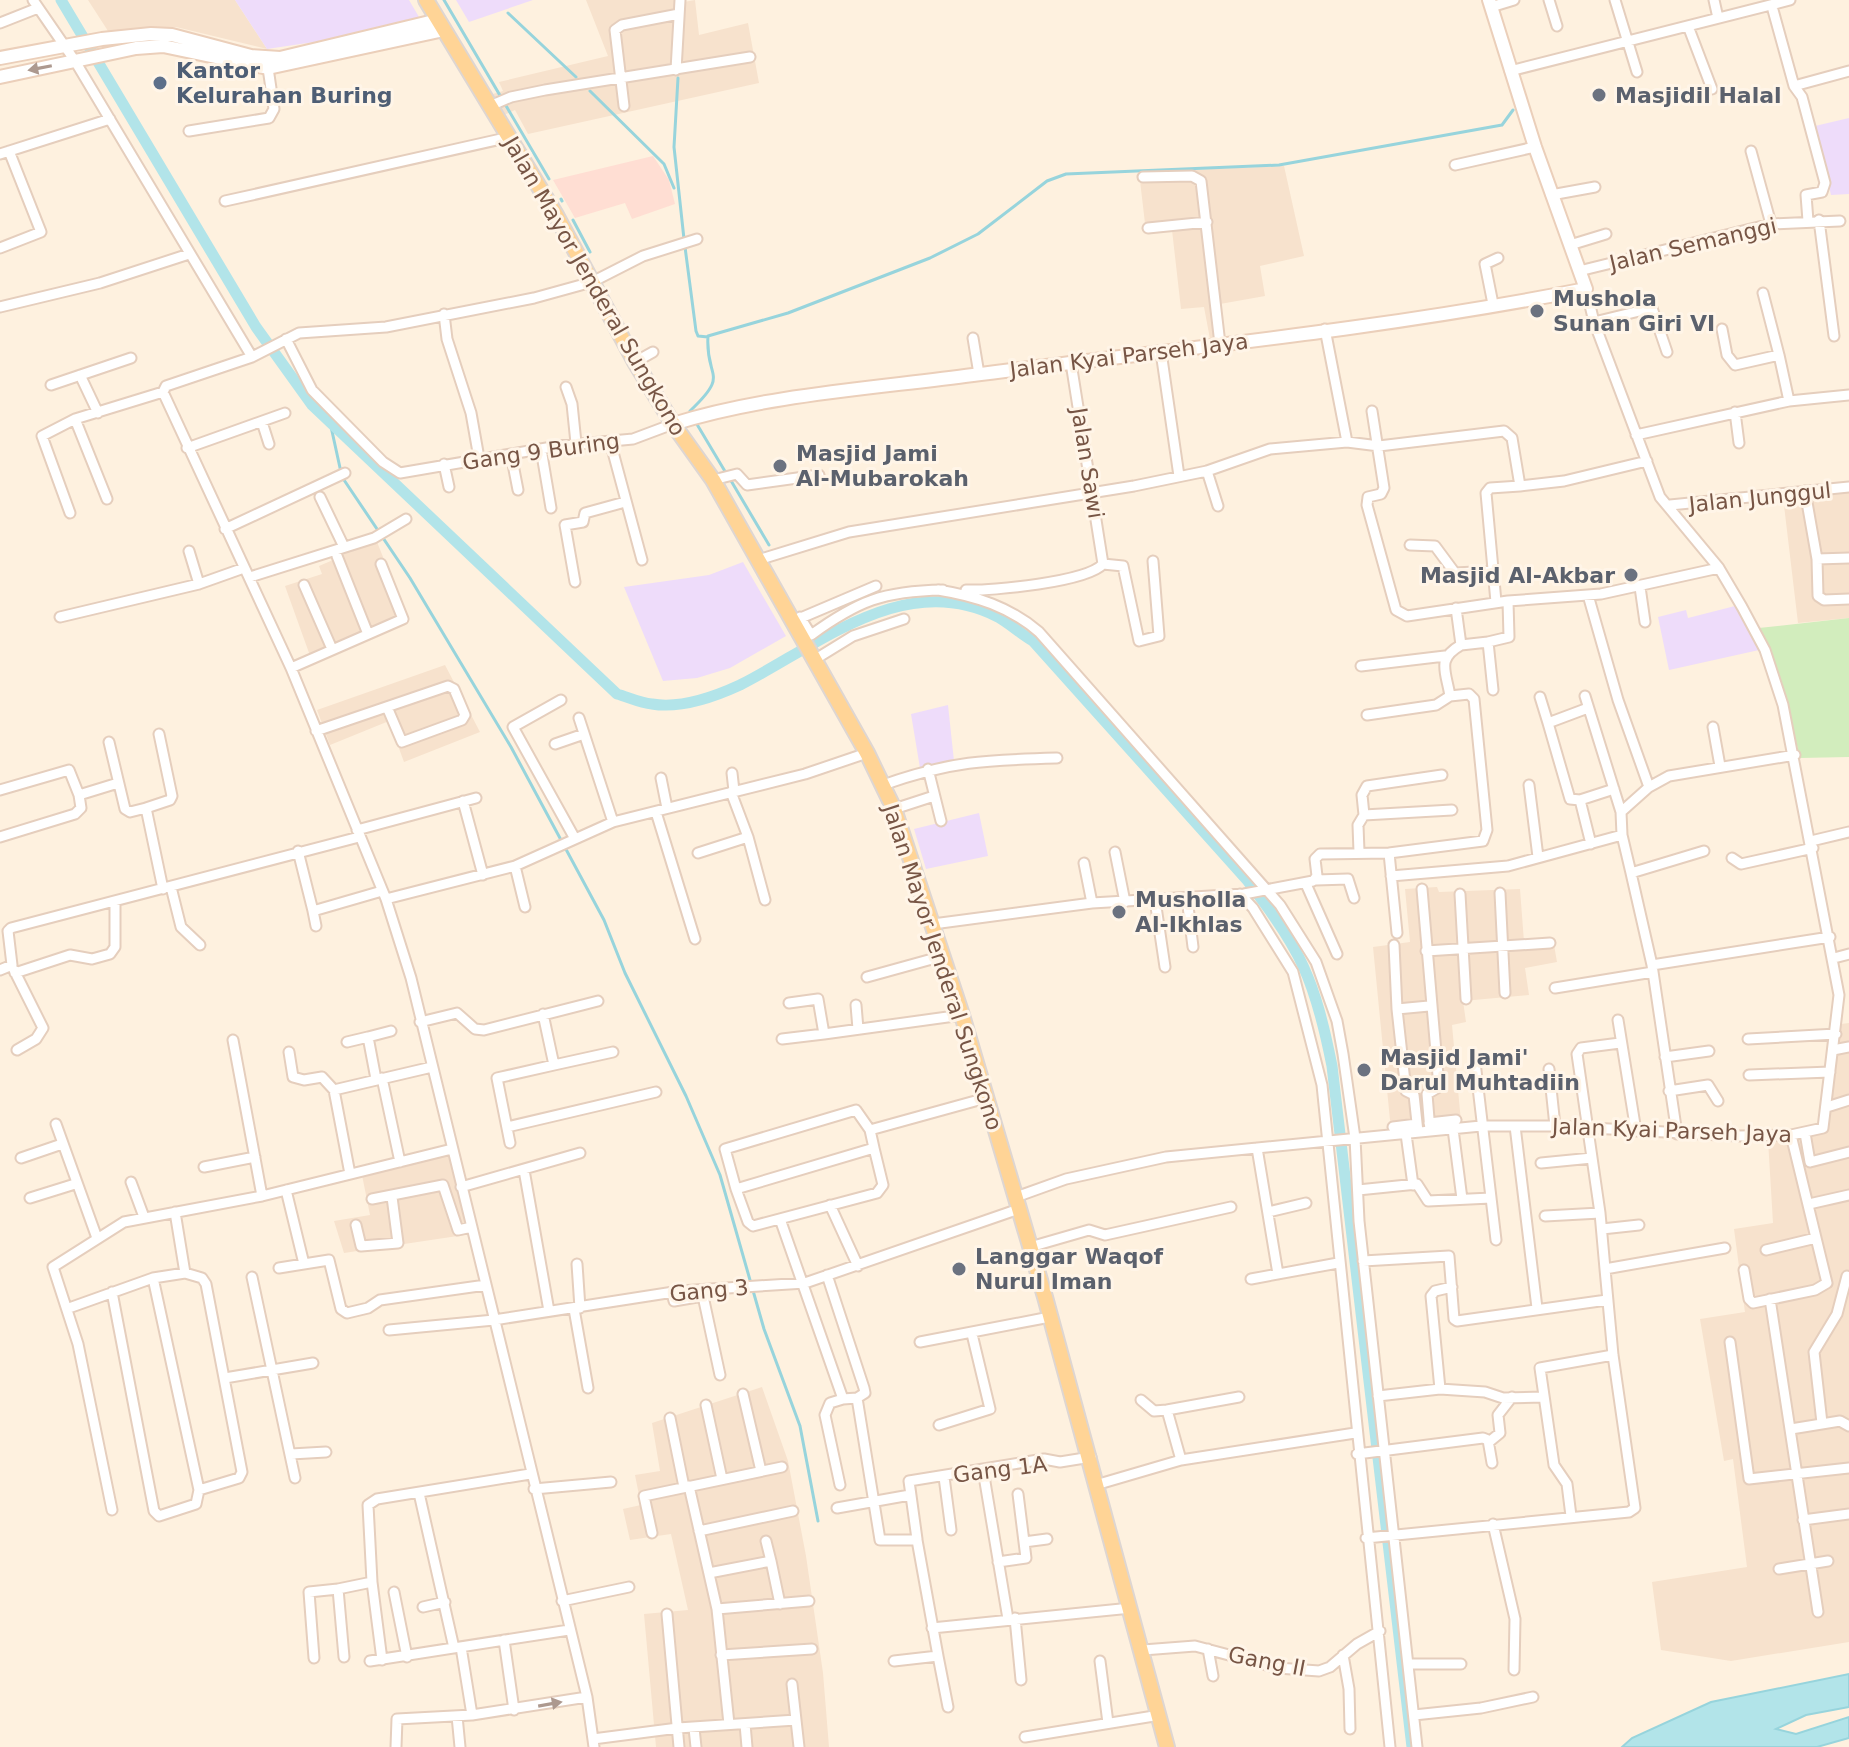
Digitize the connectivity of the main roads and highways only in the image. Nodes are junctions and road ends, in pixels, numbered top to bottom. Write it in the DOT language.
graph roads {
  1 [pos="426,0"];
  2 [pos="1490,3"];
  3 [pos="441,25"];
  4 [pos="0,58"];
  5 [pos="0,77"];
  6 [pos="673,424"];
  7 [pos="1167,1747"];
  1 -- 3 [label="main road, Jalan Mayor Jenderal Sungkono"];
  2 -- 6 [label="main road, Jalan Kyai Parseh Jaya"];
  3 -- 4 [label="main road"];
  3 -- 5 [label="main road, one-way"];
  3 -- 6 [label="main road, Jalan Mayor Jenderal Sungkono"];
  6 -- 7 [label="main road, Jalan Mayor Jenderal Sungkono"];
}
